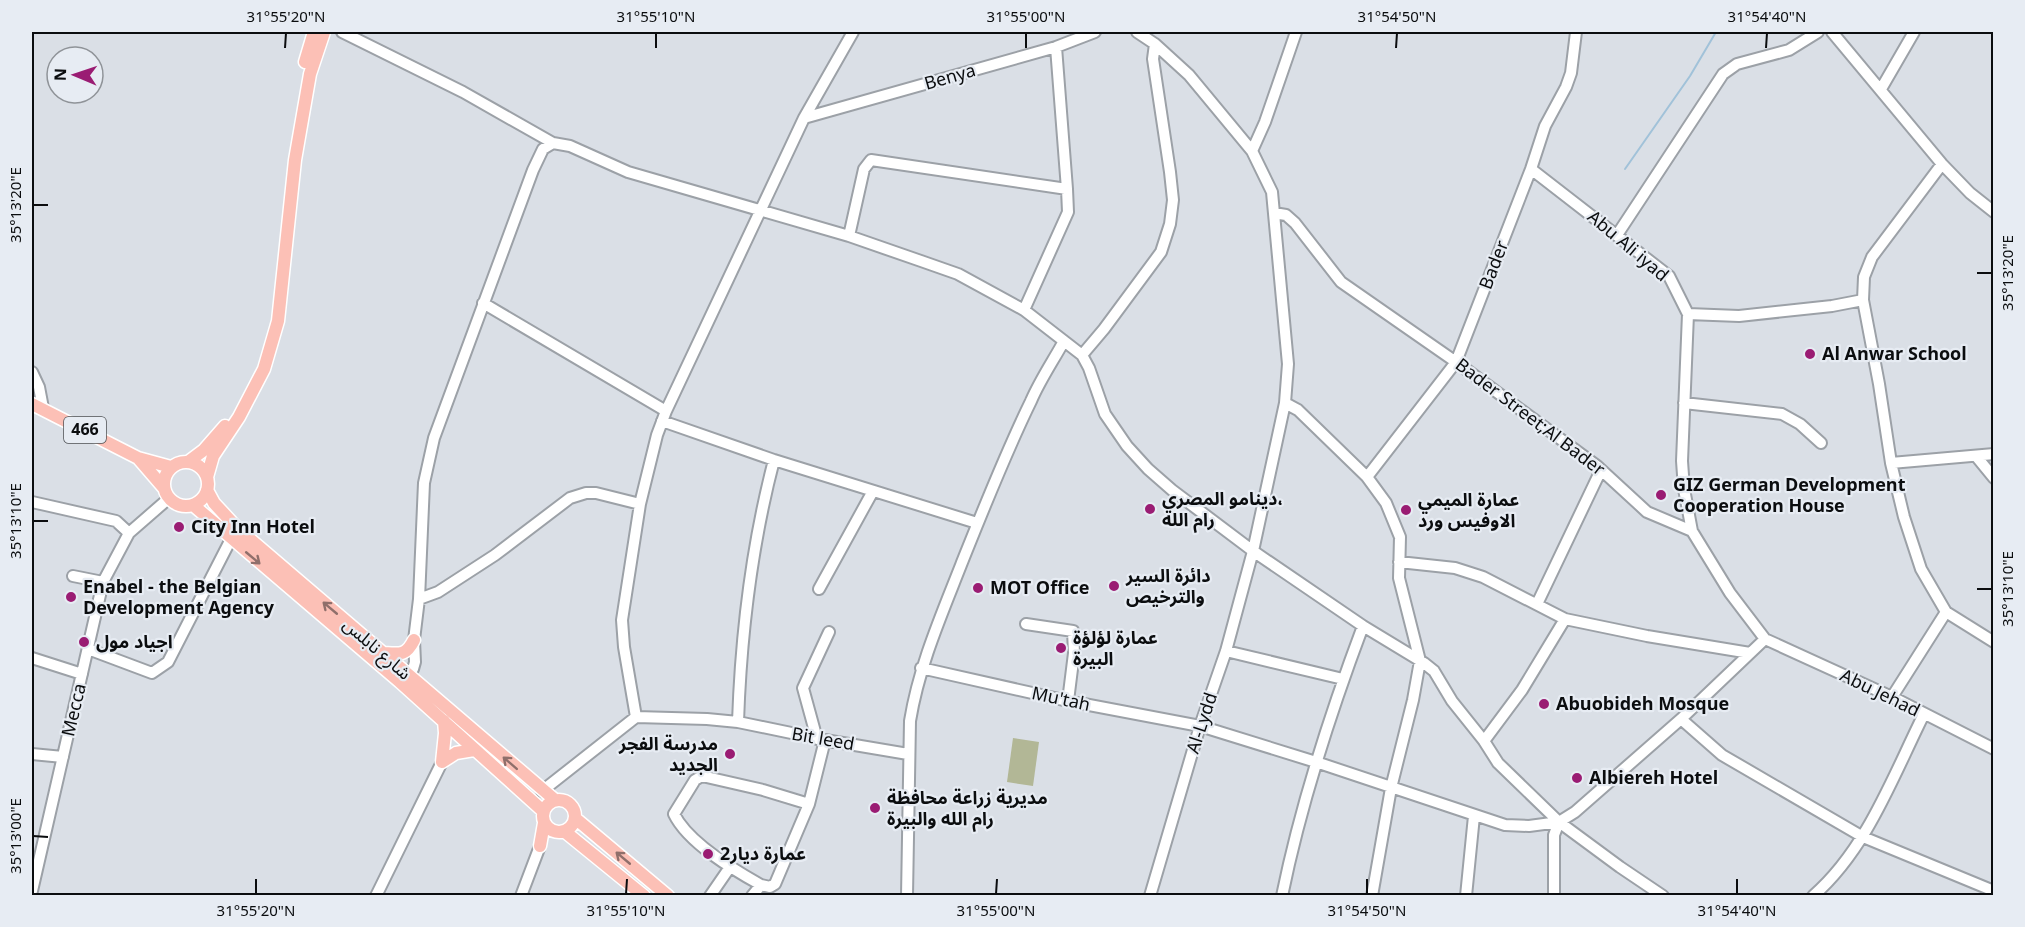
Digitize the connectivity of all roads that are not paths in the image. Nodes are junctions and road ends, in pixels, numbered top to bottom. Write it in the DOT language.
graph roads {
  1 [pos="314,32"];
  2 [pos="324,32"];
  3 [pos="342,32"];
  4 [pos="853,32"];
  5 [pos="1095,32"];
  6 [pos="1137,32"];
  7 [pos="1296,32"];
  8 [pos="1576,32"];
  9 [pos="1818,32"];
  10 [pos="1832,32"];
  11 [pos="1914,32"];
  12 [pos="1155,44"];
  13 [pos="1056,47"];
  14 [pos="1881,89"];
  15 [pos="804,118"];
  16 [pos="553,143"];
  17 [pos="1252,151"];
  18 [pos="1941,164"];
  19 [pos="1531,169"];
  20 [pos="1067,189"];
  21 [pos="761,211"];
  22 [pos="1994,212"];
  23 [pos="1274,213"];
  24 [pos="1617,235"];
  25 [pos="849,236"];
  26 [pos="1863,300"];
  27 [pos="483,303"];
  28 [pos="1024,310"];
  29 [pos="1688,314"];
  30 [pos="1064,341"];
  31 [pos="1082,355"];
  32 [pos="1456,362"];
  33 [pos="32,372"];
  34 [pos="1285,403"];
  35 [pos="1684,403"];
  36 [pos="37,406"];
  37 [pos="664,416"];
  38 [pos="1821,443"];
  39 [pos="1994,454"];
  40 [pos="1976,456"];
  41 [pos="138,458"];
  42 [pos="774,460"];
  43 [pos="188,462"];
  44 [pos="1891,463"];
  45 [pos="171,467"];
  46 [pos="1602,470"];
  47 [pos="207,477"];
  48 [pos="1367,477"];
  49 [pos="1994,478"];
  50 [pos="207,490"];
  51 [pos="873,491"];
  52 [pos="166,493"];
  53 [pos="32,502"];
  54 [pos="640,504"];
  55 [pos="194,505"];
  56 [pos="977,523"];
  57 [pos="1692,531"];
  58 [pos="129,533"];
  59 [pos="231,540"];
  60 [pos="1253,551"];
  61 [pos="1399,562"];
  62 [pos="73,576"];
  63 [pos="103,582"];
  64 [pos="819,589"];
  65 [pos="419,599"];
  66 [pos="1537,604"];
  67 [pos="1946,612"];
  68 [pos="1565,619"];
  69 [pos="1026,624"];
  70 [pos="1363,626"];
  71 [pos="829,632"];
  72 [pos="1765,639"];
  73 [pos="414,640"];
  74 [pos="1994,642"];
  75 [pos="88,649"];
  76 [pos="1226,651"];
  77 [pos="1750,652"];
  78 [pos="384,653"];
  79 [pos="32,658"];
  80 [pos="1420,661"];
  81 [pos="921,668"];
  82 [pos="82,674"];
  83 [pos="404,679"];
  84 [pos="1343,679"];
  85 [pos="1892,697"];
  86 [pos="1068,701"];
  87 [pos="1924,714"];
  88 [pos="636,717"];
  89 [pos="1681,719"];
  90 [pos="444,721"];
  91 [pos="738,722"];
  92 [pos="1200,726"];
  93 [pos="821,739"];
  94 [pos="1484,741"];
  95 [pos="1994,749"];
  96 [pos="474,750"];
  97 [pos="32,753"];
  98 [pos="908,754"];
  99 [pos="63,757"];
  100 [pos="442,762"];
  101 [pos="1316,762"];
  102 [pos="1391,788"];
  103 [pos="542,791"];
  104 [pos="555,800"];
  105 [pos="809,804"];
  106 [pos="1474,816"];
  107 [pos="544,817"];
  108 [pos="575,818"];
  109 [pos="1559,822"];
  110 [pos="560,832"];
  111 [pos="1863,837"];
  112 [pos="540,846"];
  113 [pos="730,867"];
  114 [pos="761,885"];
  115 [pos="1994,891"];
  116 [pos="32,892"];
  117 [pos="40,896"];
  118 [pos="376,896"];
  119 [pos="521,896"];
  120 [pos="644,896"];
  121 [pos="668,896"];
  122 [pos="710,896"];
  123 [pos="752,896"];
  124 [pos="907,896"];
  125 [pos="1150,896"];
  126 [pos="1282,896"];
  127 [pos="1372,896"];
  128 [pos="1467,896"];
  129 [pos="1554,896"];
  130 [pos="1663,896"];
  131 [pos="1813,896"];
  1 -- 43 [label="main road"];
  2 -- 47 [label="main road"];
  3 -- 16 [label="street"];
  4 -- 15 [label="street"];
  5 -- 13 [label="street, Benya"];
  6 -- 12 [label="street, Al-Lydd"];
  7 -- 17 [label="street"];
  8 -- 19 [label="street, Bader"];
  9 -- 24 [label="street"];
  10 -- 14 [label="street"];
  11 -- 14 [label="street"];
  12 -- 17 [label="street, Al-Lydd"];
  12 -- 31 [label="street"];
  13 -- 15 [label="street, Benya"];
  13 -- 20 [label="street"];
  14 -- 18 [label="street"];
  15 -- 21 [label="street"];
  16 -- 21 [label="street"];
  16 -- 27 [label="street"];
  17 -- 23 [label="street, Al-Lydd"];
  18 -- 22 [label="street"];
  18 -- 26 [label="street"];
  19 -- 24 [label="street, Abu Ali iyad"];
  19 -- 32 [label="street, Bader"];
  20 -- 25 [label="street"];
  20 -- 28 [label="street"];
  21 -- 25 [label="street"];
  21 -- 37 [label="street"];
  23 -- 32 [label="street, Bader Street;Al Bader"];
  23 -- 34 [label="street, Al-Lydd"];
  24 -- 29 [label="street, Abu Ali iyad"];
  25 -- 28 [label="street"];
  26 -- 29 [label="street"];
  26 -- 44 [label="street"];
  27 -- 37 [label="street"];
  27 -- 65 [label="street"];
  28 -- 30 [label="street"];
  29 -- 35 [label="street"];
  30 -- 31 [label="street"];
  30 -- 56 [label="street"];
  31 -- 60 [label="street"];
  32 -- 46 [label="street, Bader Street;Al Bader"];
  32 -- 48 [label="street, Bader"];
  33 -- 36 [label="street"];
  34 -- 48 [label="street"];
  34 -- 60 [label="street, Al-Lydd"];
  35 -- 38 [label="street"];
  35 -- 57 [label="street"];
  36 -- 41 [label="main road, 466"];
  37 -- 42 [label="street"];
  37 -- 54 [label="street"];
  39 -- 40 [label="street"];
  40 -- 44 [label="street"];
  40 -- 49 [label="street"];
  41 -- 45 [label="main road, 466"];
  41 -- 52 [label="main road, 466"];
  42 -- 51 [label="street"];
  42 -- 91 [label="street"];
  43 -- 45 [label="main road"];
  43 -- 47 [label="main road"];
  44 -- 67 [label="street"];
  45 -- 52 [label="main road"];
  46 -- 57 [label="street, Bader Street;Al Bader"];
  46 -- 66 [label="street"];
  47 -- 50 [label="main road"];
  48 -- 61 [label="street"];
  50 -- 55 [label="main road"];
  78 -- 50 [label="main road, شارع نابلس, one-way"];
  51 -- 56 [label="street"];
  51 -- 64 [label="street"];
  52 -- 55 [label="main road"];
  52 -- 58 [label="street"];
  53 -- 58 [label="street"];
  54 -- 65 [label="street"];
  54 -- 88 [label="street"];
  55 -- 59 [label="main road, شارع نابلس"];
  56 -- 81 [label="street"];
  57 -- 72 [label="street"];
  58 -- 63 [label="street, Mecca"];
  59 -- 75 [label="street"];
  59 -- 83 [label="main road, شارع نابلس, one-way"];
  60 -- 70 [label="street"];
  60 -- 76 [label="street, Al-Lydd"];
  61 -- 66 [label="street"];
  61 -- 80 [label="street"];
  62 -- 63 [label="street"];
  63 -- 75 [label="street, Mecca"];
  65 -- 73 [label="street"];
  66 -- 68 [label="street"];
  67 -- 74 [label="street"];
  67 -- 85 [label="street"];
  68 -- 77 [label="street"];
  68 -- 94 [label="street"];
  69 -- 86 [label="street"];
  70 -- 80 [label="street"];
  70 -- 84 [label="street"];
  71 -- 93 [label="street"];
  72 -- 77 [label="street"];
  72 -- 85 [label="street, Abu Jehad"];
  73 -- 78 [label="main road"];
  73 -- 83 [label="street"];
  75 -- 82 [label="street, Mecca"];
  76 -- 84 [label="street"];
  76 -- 92 [label="street, Al-Lydd"];
  77 -- 89 [label="street"];
  78 -- 83 [label="main road, شارع نابلس"];
  79 -- 82 [label="street"];
  80 -- 94 [label="street"];
  80 -- 102 [label="street"];
  81 -- 86 [label="street, Mu'tah"];
  81 -- 98 [label="street"];
  82 -- 99 [label="street, Mecca"];
  83 -- 90 [label="main road, شارع نابلس"];
  103 -- 83 [label="main road, شارع نابلس, one-way"];
  84 -- 101 [label="street"];
  85 -- 87 [label="street, Abu Jehad"];
  86 -- 92 [label="street, Mu'tah"];
  87 -- 95 [label="street, Abu Jehad"];
  87 -- 111 [label="street"];
  88 -- 91 [label="street, Bit leed"];
  88 -- 103 [label="street"];
  89 -- 109 [label="street"];
  89 -- 111 [label="street"];
  90 -- 96 [label="main road, شارع نابلس"];
  90 -- 100 [label="main road"];
  91 -- 93 [label="street, Bit leed"];
  92 -- 101 [label="street, Mu'tah"];
  92 -- 125 [label="street, Al-Lydd"];
  93 -- 98 [label="street, Bit leed"];
  93 -- 105 [label="street"];
  94 -- 109 [label="street"];
  96 -- 100 [label="main road"];
  96 -- 107 [label="main road, شارع نابلس"];
  97 -- 99 [label="street"];
  98 -- 124 [label="street"];
  99 -- 116 [label="street, Mecca"];
  100 -- 118 [label="street"];
  101 -- 102 [label="street, Mu'tah"];
  101 -- 126 [label="street"];
  102 -- 106 [label="street, Mu'tah"];
  102 -- 127 [label="street"];
  103 -- 104 [label="main road, شارع نابلس"];
  104 -- 107 [label="main road"];
  104 -- 108 [label="main road"];
  105 -- 113 [label="street"];
  105 -- 114 [label="street"];
  106 -- 109 [label="street, Mu'tah"];
  106 -- 128 [label="street"];
  107 -- 110 [label="main road"];
  107 -- 112 [label="main road"];
  108 -- 110 [label="main road"];
  121 -- 108 [label="main road, one-way"];
  109 -- 129 [label="street"];
  109 -- 130 [label="street"];
  110 -- 112 [label="main road"];
  110 -- 120 [label="main road"];
  111 -- 115 [label="street"];
  111 -- 131 [label="street"];
  112 -- 119 [label="street"];
  113 -- 114 [label="street"];
  113 -- 122 [label="street"];
  114 -- 123 [label="street"];
  116 -- 117 [label="street"];
}
